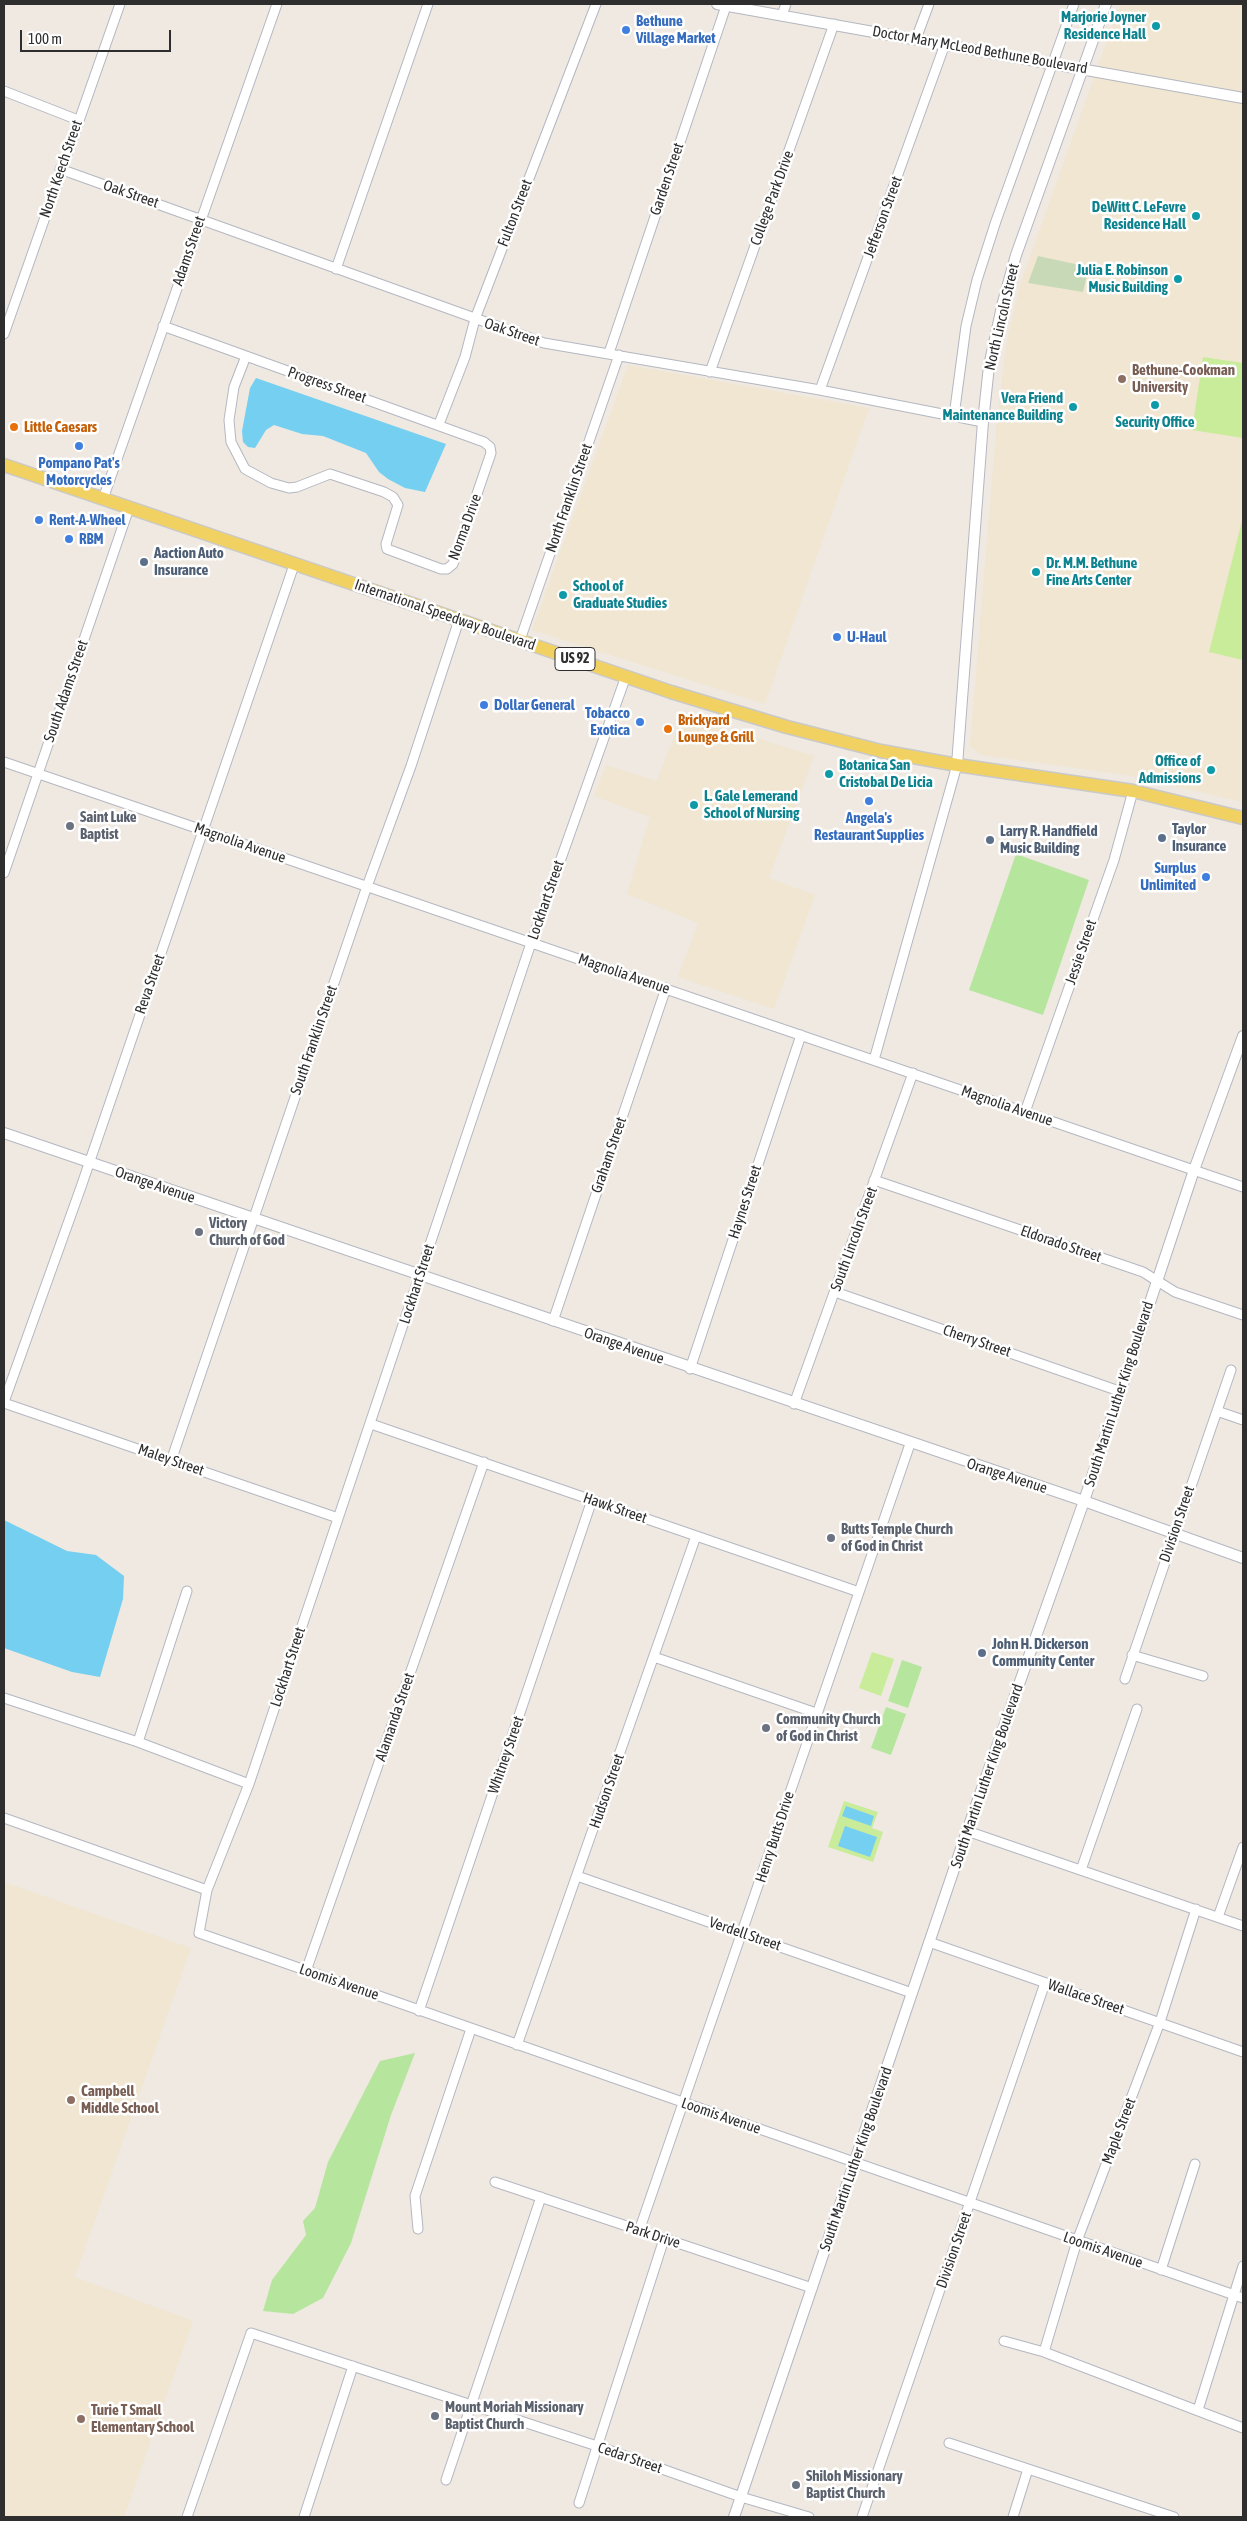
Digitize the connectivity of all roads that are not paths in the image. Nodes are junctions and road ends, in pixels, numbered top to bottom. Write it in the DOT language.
graph roads {
  1 [pos="120,4"];
  2 [pos="278,4"];
  3 [pos="428,4"];
  4 [pos="596,4"];
  5 [pos="786,4"];
  6 [pos="929,4"];
  7 [pos="1074,4"];
  8 [pos="1106,4"];
  9 [pos="721,5"];
  10 [pos="782,15"];
  11 [pos="834,24"];
  12 [pos="916,39"];
  13 [pos="946,44"];
  14 [pos="1053,63"];
  15 [pos="1084,68"];
  16 [pos="4,91"];
  17 [pos="1243,98"];
  18 [pos="78,120"];
  19 [pos="60,169"];
  20 [pos="201,219"];
  21 [pos="336,269"];
  22 [pos="475,319"];
  23 [pos="163,326"];
  24 [pos="4,334"];
  25 [pos="609,353"];
  26 [pos="619,355"];
  27 [pos="246,356"];
  28 [pos="710,372"];
  29 [pos="820,390"];
  30 [pos="954,416"];
  31 [pos="983,422"];
  32 [pos="438,424"];
  33 [pos="490,447"];
  34 [pos="4,465"];
  35 [pos="103,500"];
  36 [pos="129,508"];
  37 [pos="294,565"];
  38 [pos="460,620"];
  39 [pos="520,640"];
  40 [pos="626,676"];
  41 [pos="4,762"];
  42 [pos="957,765"];
  43 [pos="38,773"];
  44 [pos="1133,791"];
  45 [pos="1243,818"];
  46 [pos="202,830"];
  47 [pos="4,873"];
  48 [pos="367,886"];
  49 [pos="531,943"];
  50 [pos="666,988"];
  51 [pos="801,1035"];
  52 [pos="1243,1036"];
  53 [pos="874,1060"];
  54 [pos="913,1074"];
  55 [pos="1025,1112"];
  56 [pos="4,1133"];
  57 [pos="89,1162"];
  58 [pos="1194,1170"];
  59 [pos="874,1180"];
  60 [pos="1243,1187"];
  61 [pos="253,1218"];
  62 [pos="420,1276"];
  63 [pos="1156,1280"];
  64 [pos="835,1292"];
  65 [pos="1243,1315"];
  66 [pos="553,1321"];
  67 [pos="690,1369"];
  68 [pos="1231,1370"];
  69 [pos="1119,1390"];
  70 [pos="4,1402"];
  71 [pos="794,1404"];
  72 [pos="1217,1411"];
  73 [pos="1243,1420"];
  74 [pos="371,1424"];
  75 [pos="910,1444"];
  76 [pos="171,1461"];
  77 [pos="484,1462"];
  78 [pos="592,1500"];
  79 [pos="1084,1501"];
  80 [pos="338,1518"];
  81 [pos="1174,1534"];
  82 [pos="696,1536"];
  83 [pos="1243,1558"];
  84 [pos="187,1591"];
  85 [pos="859,1592"];
  86 [pos="1132,1655"];
  87 [pos="654,1658"];
  88 [pos="1203,1676"];
  89 [pos="1125,1679"];
  90 [pos="4,1698"];
  91 [pos="1136,1709"];
  92 [pos="816,1713"];
  93 [pos="138,1742"];
  94 [pos="250,1784"];
  95 [pos="4,1818"];
  96 [pos="967,1831"];
  97 [pos="1243,1847"];
  98 [pos="1081,1870"];
  99 [pos="577,1876"];
  100 [pos="207,1890"];
  101 [pos="1196,1909"];
  102 [pos="1218,1917"];
  103 [pos="1243,1926"];
  104 [pos="199,1933"];
  105 [pos="743,1933"];
  106 [pos="929,1942"];
  107 [pos="306,1971"];
  108 [pos="1045,1983"];
  109 [pos="912,1993"];
  110 [pos="419,2011"];
  111 [pos="1160,2022"];
  112 [pos="472,2029"];
  113 [pos="518,2045"];
  114 [pos="1243,2052"];
  115 [pos="684,2104"];
  116 [pos="855,2163"];
  117 [pos="1195,2164"];
  118 [pos="494,2182"];
  119 [pos="541,2197"];
  120 [pos="971,2201"];
  121 [pos="418,2229"];
  122 [pos="639,2231"];
  123 [pos="664,2239"];
  124 [pos="1077,2241"];
  125 [pos="1243,2266"];
  126 [pos="1161,2270"];
  127 [pos="812,2288"];
  128 [pos="1233,2294"];
  129 [pos="1243,2298"];
  130 [pos="1004,2342"];
  131 [pos="1044,2352"];
  132 [pos="353,2366"];
  133 [pos="471,2406"];
  134 [pos="1198,2410"];
  135 [pos="1243,2428"];
  136 [pos="949,2443"];
  137 [pos="597,2446"];
  138 [pos="1028,2469"];
  139 [pos="446,2480"];
  140 [pos="741,2497"];
  141 [pos="579,2503"];
  142 [pos="187,2517"];
  143 [pos="304,2517"];
  144 [pos="734,2517"];
  145 [pos="809,2517"];
  146 [pos="862,2517"];
  147 [pos="1013,2517"];
  148 [pos="1174,2517"];
  1 -- 18 [label="street, North Keech Street"];
  2 -- 20 [label="street, Adams Street"];
  3 -- 21 [label="street"];
  4 -- 22 [label="street, Fulton Street"];
  5 -- 10 [label="street"];
  6 -- 12 [label="street"];
  7 -- 14 [label="street, North Lincoln Street"];
  8 -- 15 [label="street, North Lincoln Street"];
  9 -- 10 [label="street, Doctor Mary McLeod Bethune Boulevard"];
  9 -- 25 [label="street, Garden Street"];
  10 -- 11 [label="street, Doctor Mary McLeod Bethune Boulevard"];
  11 -- 12 [label="street, Doctor Mary McLeod Bethune Boulevard"];
  11 -- 28 [label="street, College Park Drive"];
  12 -- 13 [label="street, Doctor Mary McLeod Bethune Boulevard"];
  13 -- 14 [label="street, Doctor Mary McLeod Bethune Boulevard"];
  13 -- 29 [label="street, Jefferson Street"];
  14 -- 15 [label="street, Doctor Mary McLeod Bethune Boulevard"];
  14 -- 30 [label="street, North Lincoln Street"];
  15 -- 17 [label="street, Doctor Mary McLeod Bethune Boulevard"];
  15 -- 31 [label="street, North Lincoln Street"];
  16 -- 18 [label="street"];
  18 -- 19 [label="street, North Keech Street"];
  19 -- 20 [label="street, Oak Street"];
  19 -- 24 [label="street, North Keech Street"];
  20 -- 21 [label="street, Oak Street"];
  20 -- 23 [label="street, Adams Street"];
  21 -- 22 [label="street, Oak Street"];
  22 -- 25 [label="street, Oak Street"];
  22 -- 32 [label="street, Fulton Street"];
  23 -- 27 [label="street, Progress Street"];
  23 -- 35 [label="street, Adams Street"];
  25 -- 26 [label="street, Oak Street"];
  26 -- 28 [label="street, Oak Street"];
  26 -- 39 [label="street, North Franklin Street"];
  27 -- 32 [label="street, Progress Street"];
  27 -- 33 [label="street, Norma Drive"];
  28 -- 29 [label="street, Oak Street"];
  29 -- 30 [label="street, Oak Street"];
  30 -- 31 [label="street, Oak Street"];
  31 -- 42 [label="street, North Lincoln Street"];
  32 -- 33 [label="street, Progress Street"];
  34 -- 35 [label="main road, International Speedway Boulevard / US 92"];
  35 -- 36 [label="main road, International Speedway Boulevard / US 92"];
  36 -- 37 [label="main road, International Speedway Boulevard / US 92"];
  36 -- 43 [label="street, South Adams Street"];
  37 -- 38 [label="main road, International Speedway Boulevard / US 92"];
  37 -- 46 [label="street, Reva Street"];
  38 -- 39 [label="main road, International Speedway Boulevard / US 92"];
  38 -- 48 [label="street, South Franklin Street"];
  39 -- 40 [label="main road, International Speedway Boulevard / US 92"];
  40 -- 42 [label="main road, International Speedway Boulevard / US 92"];
  40 -- 49 [label="street, Lockhart Street"];
  41 -- 43 [label="street, Magnolia Avenue"];
  42 -- 44 [label="main road, International Speedway Boulevard / US 92"];
  42 -- 53 [label="street"];
  43 -- 46 [label="street, Magnolia Avenue"];
  43 -- 47 [label="street, South Adams Street"];
  44 -- 45 [label="main road, International Speedway Boulevard / US 92"];
  44 -- 55 [label="street, Jessie Street"];
  46 -- 48 [label="street, Magnolia Avenue"];
  46 -- 57 [label="street, Reva Street"];
  48 -- 49 [label="street, Magnolia Avenue"];
  48 -- 61 [label="street, South Franklin Street"];
  49 -- 50 [label="street, Magnolia Avenue"];
  49 -- 62 [label="street, Lockhart Street"];
  50 -- 51 [label="street, Magnolia Avenue"];
  50 -- 66 [label="street, Graham Street"];
  51 -- 53 [label="street, Magnolia Avenue"];
  51 -- 67 [label="street, Haynes Street"];
  52 -- 58 [label="street, South Martin Luther King Boulevard"];
  53 -- 54 [label="street, Magnolia Avenue"];
  54 -- 55 [label="street, Magnolia Avenue"];
  54 -- 59 [label="street, South Lincoln Street"];
  55 -- 58 [label="street, Magnolia Avenue"];
  56 -- 57 [label="street, Orange Avenue"];
  57 -- 61 [label="street, Orange Avenue"];
  57 -- 70 [label="street, Reva Street"];
  58 -- 60 [label="street, Magnolia Avenue"];
  58 -- 63 [label="street, South Martin Luther King Boulevard"];
  59 -- 63 [label="street, Eldorado Street"];
  59 -- 64 [label="street, South Lincoln Street"];
  61 -- 62 [label="street, Orange Avenue"];
  61 -- 76 [label="street, South Franklin Street"];
  62 -- 66 [label="street, Orange Avenue"];
  62 -- 74 [label="street, Lockhart Street"];
  63 -- 65 [label="street, Eldorado Street"];
  63 -- 69 [label="street, South Martin Luther King Boulevard"];
  64 -- 69 [label="street, Cherry Street"];
  64 -- 71 [label="street, South Lincoln Street"];
  66 -- 67 [label="street, Orange Avenue"];
  67 -- 71 [label="street, Orange Avenue"];
  68 -- 72 [label="street, Division Street"];
  69 -- 79 [label="street, South Martin Luther King Boulevard"];
  70 -- 76 [label="street, Maley Street"];
  71 -- 75 [label="street, Orange Avenue"];
  72 -- 73 [label="street"];
  72 -- 81 [label="street, Division Street"];
  74 -- 77 [label="street, Hawk Street"];
  74 -- 80 [label="street, Lockhart Street"];
  75 -- 79 [label="street, Orange Avenue"];
  75 -- 85 [label="street, Henry Butts Drive"];
  76 -- 80 [label="street, Maley Street"];
  77 -- 78 [label="street, Hawk Street"];
  77 -- 107 [label="street, Alamanda Street"];
  78 -- 82 [label="street, Hawk Street"];
  78 -- 110 [label="street, Whitney Street"];
  79 -- 81 [label="street, Orange Avenue"];
  79 -- 96 [label="street, South Martin Luther King Boulevard"];
  80 -- 94 [label="street, Lockhart Street"];
  81 -- 83 [label="street, Orange Avenue"];
  81 -- 86 [label="street, Division Street"];
  82 -- 85 [label="street, Hawk Street"];
  82 -- 87 [label="street, Hudson Street"];
  84 -- 93 [label="street"];
  85 -- 92 [label="street, Henry Butts Drive"];
  86 -- 88 [label="street"];
  86 -- 89 [label="street, Division Street"];
  87 -- 92 [label="street"];
  87 -- 99 [label="street, Hudson Street"];
  90 -- 93 [label="street"];
  91 -- 98 [label="street"];
  92 -- 105 [label="street, Henry Butts Drive"];
  93 -- 94 [label="street"];
  94 -- 100 [label="street, Lockhart Street"];
  95 -- 100 [label="street"];
  96 -- 98 [label="street"];
  96 -- 106 [label="street, South Martin Luther King Boulevard"];
  97 -- 102 [label="street"];
  98 -- 101 [label="street"];
  99 -- 105 [label="street, Verdell Street"];
  99 -- 113 [label="street, Hudson Street"];
  100 -- 104 [label="street, Lockhart Street"];
  101 -- 102 [label="street"];
  101 -- 111 [label="street, Maple Street"];
  102 -- 103 [label="street"];
  104 -- 107 [label="street, Loomis Avenue"];
  105 -- 109 [label="street, Verdell Street"];
  105 -- 115 [label="street, Henry Butts Drive"];
  106 -- 108 [label="street, Wallace Street"];
  106 -- 109 [label="street, South Martin Luther King Boulevard"];
  107 -- 110 [label="street, Loomis Avenue"];
  108 -- 111 [label="street, Wallace Street"];
  108 -- 120 [label="street, Division Street"];
  109 -- 116 [label="street, South Martin Luther King Boulevard"];
  110 -- 112 [label="street, Loomis Avenue"];
  111 -- 114 [label="street, Wallace Street"];
  111 -- 124 [label="street, Maple Street"];
  112 -- 113 [label="street, Loomis Avenue"];
  112 -- 121 [label="street"];
  113 -- 115 [label="street, Loomis Avenue"];
  115 -- 116 [label="street, Loomis Avenue"];
  115 -- 122 [label="street, Henry Butts Drive"];
  116 -- 120 [label="street, Loomis Avenue"];
  116 -- 127 [label="street, South Martin Luther King Boulevard"];
  117 -- 126 [label="street"];
  118 -- 119 [label="street, Park Drive"];
  119 -- 122 [label="street, Park Drive"];
  119 -- 133 [label="street"];
  120 -- 124 [label="street, Loomis Avenue"];
  120 -- 146 [label="street, Division Street"];
  122 -- 123 [label="street, Park Drive"];
  123 -- 127 [label="street, Park Drive"];
  123 -- 137 [label="street"];
  124 -- 126 [label="street, Loomis Avenue"];
  124 -- 131 [label="street, Maple Street"];
  125 -- 128 [label="street"];
  126 -- 128 [label="street, Loomis Avenue"];
  127 -- 140 [label="street, South Martin Luther King Boulevard"];
  128 -- 129 [label="street, Loomis Avenue"];
  128 -- 134 [label="street"];
  130 -- 131 [label="street"];
  131 -- 134 [label="street"];
  132 -- 133 [label="street, Cedar Street"];
  132 -- 142 [label="street, Cedar Street"];
  132 -- 143 [label="street"];
  133 -- 137 [label="street, Cedar Street"];
  133 -- 139 [label="street"];
  134 -- 135 [label="street"];
  136 -- 138 [label="street"];
  137 -- 140 [label="street, Cedar Street"];
  137 -- 141 [label="street"];
  138 -- 147 [label="street"];
  138 -- 148 [label="street"];
  140 -- 144 [label="street, South Martin Luther King Boulevard"];
  140 -- 145 [label="street, Cedar Street"];
}
